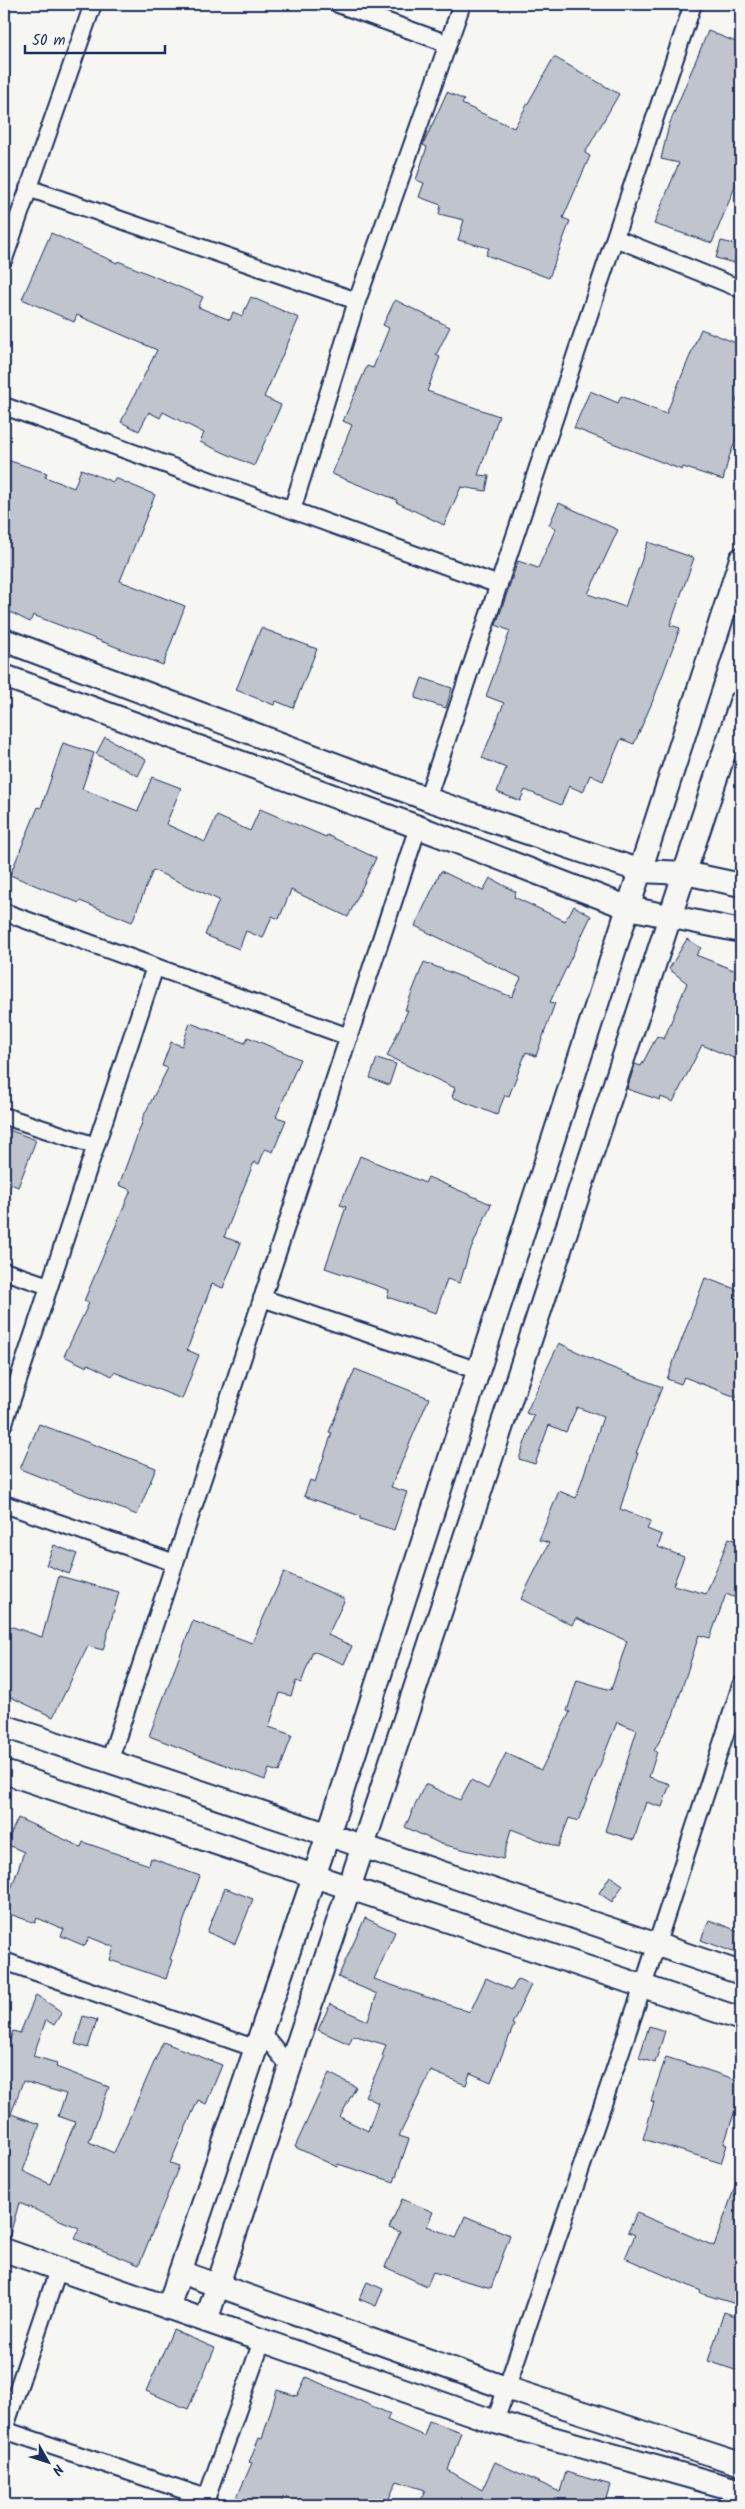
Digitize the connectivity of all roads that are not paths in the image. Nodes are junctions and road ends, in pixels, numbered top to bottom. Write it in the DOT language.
graph roads {
  1 [pos="93,4"];
  2 [pos="338,4"];
  3 [pos="462,4"];
  4 [pos="693,4"];
  5 [pos="446,44"];
  6 [pos="28,188"];
  7 [pos="615,238"];
  8 [pos="4,259"];
  9 [pos="741,289"];
  10 [pos="357,301"];
  11 [pos="4,406"];
  12 [pos="292,510"];
  13 [pos="741,559"];
  14 [pos="499,585"];
  15 [pos="4,640"];
  16 [pos="4,676"];
  17 [pos="740,707"];
  18 [pos="427,799"];
  19 [pos="418,826"];
  20 [pos="641,871"];
  21 [pos="685,873"];
  22 [pos="741,885"];
  23 [pos="629,908"];
  24 [pos="4,912"];
  25 [pos="670,917"];
  26 [pos="741,931"];
  27 [pos="155,967"];
  28 [pos="349,1037"];
  29 [pos="4,1116"];
  30 [pos="96,1146"];
  31 [pos="4,1271"];
  32 [pos="49,1286"];
  33 [pos="262,1298"];
  34 [pos="479,1371"];
  35 [pos="4,1423"];
  36 [pos="4,1504"];
  37 [pos="175,1563"];
  38 [pos="741,1685"];
  39 [pos="4,1726"];
  40 [pos="109,1762"];
  41 [pos="4,1772"];
  42 [pos="328,1835"];
  43 [pos="363,1847"];
  44 [pos="314,1876"];
  45 [pos="350,1888"];
  46 [pos="656,1945"];
  47 [pos="4,1961"];
  48 [pos="741,1973"];
  49 [pos="643,1986"];
  50 [pos="741,2019"];
  51 [pos="259,2041"];
  52 [pos="290,2067"];
  53 [pos="4,2250"];
  54 [pos="58,2270"];
  55 [pos="180,2272"];
  56 [pos="218,2285"];
  57 [pos="168,2308"];
  58 [pos="206,2321"];
  59 [pos="262,2340"];
  60 [pos="506,2388"];
  61 [pos="495,2422"];
  62 [pos="4,2430"];
  63 [pos="741,2464"];
  64 [pos="741,2491"];
  65 [pos="206,2502"];
  1 -- 6 [label="street"];
  2 -- 5 [label="street"];
  3 -- 5 [label="street"];
  4 -- 7 [label="street"];
  5 -- 10 [label="street"];
  6 -- 8 [label="street"];
  6 -- 10 [label="street"];
  7 -- 9 [label="street"];
  7 -- 14 [label="street"];
  10 -- 12 [label="street"];
  11 -- 12 [label="street"];
  12 -- 14 [label="street"];
  13 -- 20 [label="street"];
  14 -- 18 [label="street"];
  15 -- 18 [label="street"];
  16 -- 19 [label="street"];
  17 -- 21 [label="street"];
  18 -- 20 [label="street"];
  19 -- 23 [label="street"];
  19 -- 28 [label="street"];
  20 -- 21 [label="street"];
  20 -- 23 [label="street"];
  21 -- 22 [label="street"];
  21 -- 25 [label="street"];
  23 -- 25 [label="street"];
  23 -- 34 [label="street"];
  24 -- 27 [label="street"];
  25 -- 26 [label="street"];
  25 -- 43 [label="street"];
  27 -- 28 [label="street"];
  27 -- 30 [label="street"];
  28 -- 33 [label="street"];
  29 -- 30 [label="street"];
  30 -- 32 [label="street"];
  31 -- 32 [label="street"];
  32 -- 35 [label="street"];
  33 -- 34 [label="street"];
  33 -- 37 [label="street"];
  34 -- 42 [label="street"];
  36 -- 37 [label="street"];
  37 -- 40 [label="street"];
  38 -- 46 [label="street"];
  39 -- 40 [label="street"];
  40 -- 42 [label="street"];
  41 -- 44 [label="street"];
  42 -- 43 [label="street"];
  42 -- 44 [label="street"];
  43 -- 45 [label="street"];
  43 -- 46 [label="street"];
  44 -- 45 [label="street"];
  44 -- 51 [label="street"];
  45 -- 49 [label="street"];
  45 -- 52 [label="street"];
  46 -- 48 [label="street"];
  46 -- 49 [label="street"];
  47 -- 51 [label="street"];
  49 -- 50 [label="street"];
  49 -- 60 [label="street"];
  51 -- 52 [label="street"];
  51 -- 55 [label="street"];
  52 -- 56 [label="street"];
  53 -- 54 [label="street"];
  54 -- 57 [label="street"];
  54 -- 62 [label="street"];
  55 -- 56 [label="street"];
  55 -- 57 [label="street"];
  56 -- 58 [label="street"];
  56 -- 60 [label="street"];
  57 -- 58 [label="street"];
  58 -- 59 [label="street"];
  59 -- 61 [label="street"];
  59 -- 65 [label="street"];
  60 -- 61 [label="street"];
  60 -- 63 [label="street"];
  61 -- 64 [label="street"];
  62 -- 65 [label="street"];
}
